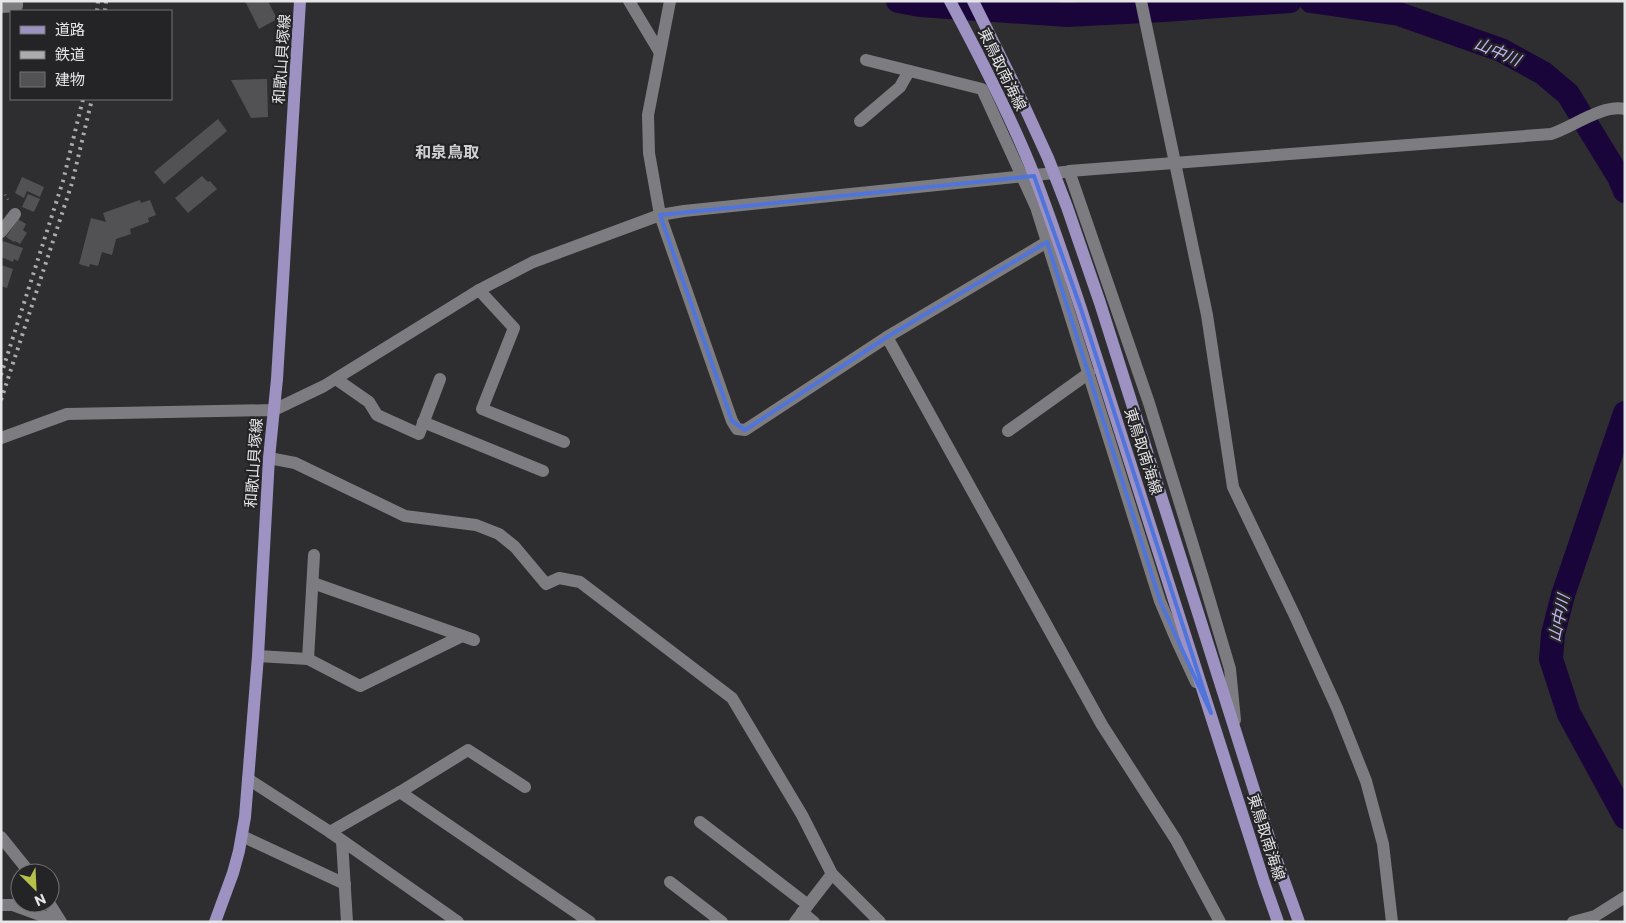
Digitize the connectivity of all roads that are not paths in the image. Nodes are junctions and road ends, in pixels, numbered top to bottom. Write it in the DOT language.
graph roads {
  1 [pos="17,1"];
  2 [pos="300,1"];
  3 [pos="629,1"];
  4 [pos="670,1"];
  5 [pos="950,1"];
  6 [pos="972,1"];
  7 [pos="1141,1"];
  8 [pos="1,7"];
  9 [pos="659,51"];
  10 [pos="866,60"];
  11 [pos="909,71"];
  12 [pos="1625,109"];
  13 [pos="860,121"];
  14 [pos="1175,164"];
  15 [pos="1069,172"];
  16 [pos="1023,177"];
  17 [pos="15,214"];
  18 [pos="660,215"];
  19 [pos="1,232"];
  20 [pos="1047,242"];
  21 [pos="479,290"];
  22 [pos="887,337"];
  23 [pos="1089,373"];
  24 [pos="336,379"];
  25 [pos="440,379"];
  26 [pos="274,410"];
  27 [pos="423,422"];
  28 [pos="1008,432"];
  29 [pos="1,438"];
  30 [pos="564,442"];
  31 [pos="269,458"];
  32 [pos="543,471"];
  33 [pos="314,556"];
  34 [pos="313,583"];
  35 [pos="258,656"];
  36 [pos="308,659"];
  37 [pos="1210,713"];
  38 [pos="1237,738"];
  39 [pos="248,779"];
  40 [pos="526,786"];
  41 [pos="400,792"];
  42 [pos="700,822"];
  43 [pos="330,832"];
  44 [pos="1,836"];
  45 [pos="242,836"];
  46 [pos="342,840"];
  47 [pos="22,863"];
  48 [pos="832,874"];
  49 [pos="670,882"];
  50 [pos="345,884"];
  51 [pos="1625,897"];
  52 [pos="1,905"];
  53 [pos="802,913"];
  54 [pos="575,918"];
  55 [pos="55,922"];
  56 [pos="215,922"];
  57 [pos="347,922"];
  58 [pos="458,922"];
  59 [pos="590,922"];
  60 [pos="722,922"];
  61 [pos="814,922"];
  62 [pos="880,922"];
  63 [pos="1220,922"];
  64 [pos="1278,922"];
  65 [pos="1299,922"];
  66 [pos="1392,922"];
  67 [pos="1573,922"];
  1 -- 8 [label="street"];
  2 -- 26 [label="main road, 和歌山貝塚線"];
  3 -- 9 [label="street"];
  4 -- 9 [label="street"];
  5 -- 37 [label="main road, 東鳥取南海線"];
  6 -- 38 [label="main road, 東鳥取南海線"];
  7 -- 14 [label="street"];
  9 -- 18 [label="street"];
  10 -- 11 [label="street"];
  11 -- 13 [label="street"];
  11 -- 16 [label="street"];
  12 -- 14 [label="street"];
  14 -- 15 [label="street"];
  14 -- 66 [label="street"];
  15 -- 16 [label="street"];
  15 -- 38 [label="street"];
  16 -- 18 [label="street"];
  16 -- 20 [label="street"];
  17 -- 19 [label="street"];
  18 -- 21 [label="street"];
  18 -- 22 [label="street"];
  20 -- 22 [label="street"];
  20 -- 23 [label="street"];
  21 -- 24 [label="street"];
  21 -- 30 [label="street"];
  22 -- 63 [label="street"];
  23 -- 28 [label="street"];
  23 -- 37 [label="street"];
  24 -- 26 [label="street"];
  24 -- 27 [label="street"];
  25 -- 27 [label="street"];
  26 -- 29 [label="street"];
  26 -- 31 [label="main road, 和歌山貝塚線"];
  27 -- 32 [label="street"];
  31 -- 35 [label="main road, 和歌山貝塚線"];
  31 -- 48 [label="street"];
  33 -- 34 [label="street"];
  34 -- 36 [label="street"];
  34 -- 36 [label="street"];
  35 -- 36 [label="street"];
  35 -- 39 [label="main road, 和歌山貝塚線"];
  37 -- 64 [label="main road, 東鳥取南海線"];
  38 -- 65 [label="main road, 東鳥取南海線"];
  39 -- 43 [label="street"];
  39 -- 45 [label="main road, 和歌山貝塚線"];
  40 -- 41 [label="street"];
  41 -- 43 [label="street"];
  41 -- 54 [label="street"];
  42 -- 53 [label="street"];
  43 -- 46 [label="street"];
  44 -- 47 [label="street"];
  45 -- 50 [label="street"];
  45 -- 56 [label="main road, 和歌山貝塚線"];
  46 -- 50 [label="street"];
  46 -- 58 [label="street"];
  48 -- 53 [label="street"];
  48 -- 62 [label="street"];
  49 -- 60 [label="street"];
  50 -- 57 [label="street"];
  51 -- 67 [label="street"];
  52 -- 55 [label="street"];
  53 -- 61 [label="street"];
  54 -- 59 [label="street"];
}
